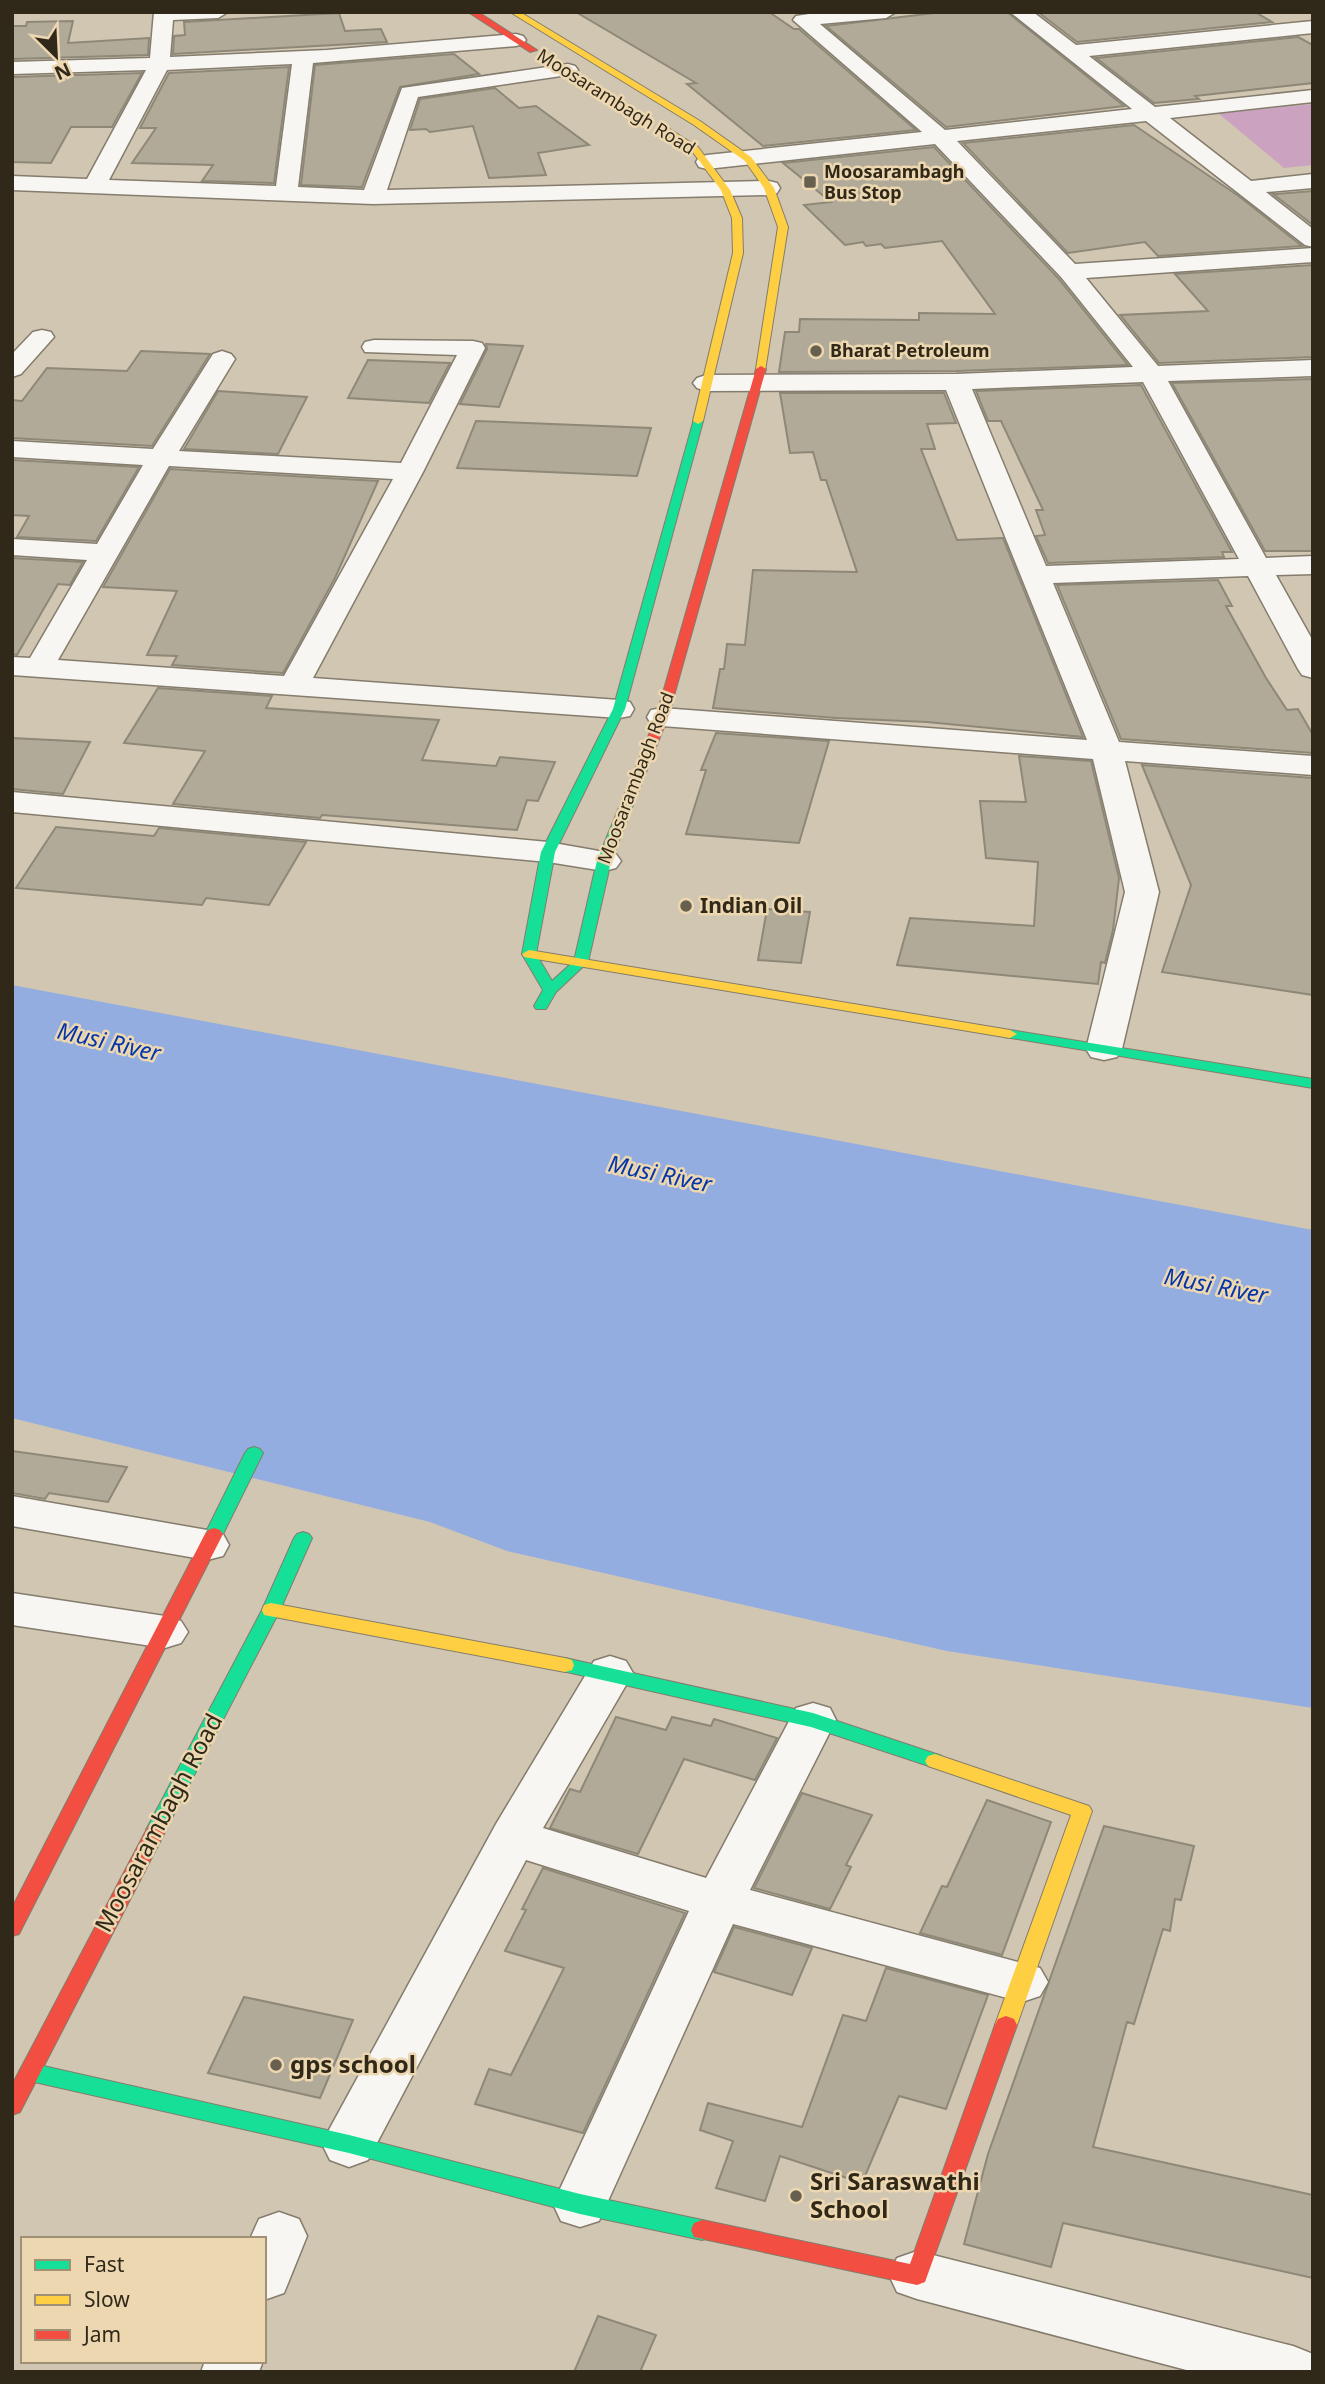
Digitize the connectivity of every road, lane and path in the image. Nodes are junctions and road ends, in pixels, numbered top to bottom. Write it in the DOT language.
graph roads {
  1 [pos="218,12"];
  2 [pos="472,12"];
  3 [pos="514,12"];
  4 [pos="886,12"];
  5 [pos="1020,12"];
  6 [pos="164,13"];
  7 [pos="1313,27"];
  8 [pos="516,40"];
  9 [pos="59,45"];
  10 [pos="1071,52"];
  11 [pos="303,58"];
  12 [pos="159,66"];
  13 [pos="60,67"];
  14 [pos="12,68"];
  15 [pos="573,74"];
  16 [pos="1313,96"];
  17 [pos="1148,113"];
  18 [pos="648,120"];
  19 [pos="940,136"];
  20 [pos="748,159"];
  21 [pos="707,162"];
  22 [pos="1313,181"];
  23 [pos="12,183"];
  24 [pos="95,185"];
  25 [pos="769,188"];
  26 [pos="1244,188"];
  27 [pos="725,190"];
  28 [pos="286,195"];
  29 [pos="373,197"];
  30 [pos="1313,240"];
  31 [pos="1313,255"];
  32 [pos="1069,272"];
  33 [pos="42,337"];
  34 [pos="374,347"];
  35 [pos="222,359"];
  36 [pos="1313,368"];
  37 [pos="12,369"];
  38 [pos="1152,375"];
  39 [pos="956,382"];
  40 [pos="706,383"];
  41 [pos="759,385"];
  42 [pos="12,449"];
  43 [pos="160,459"];
  44 [pos="410,472"];
  45 [pos="12,547"];
  46 [pos="104,553"];
  47 [pos="1313,565"];
  48 [pos="1256,568"];
  49 [pos="1036,575"];
  50 [pos="26,667"];
  51 [pos="1313,669"];
  52 [pos="294,686"];
  53 [pos="619,709"];
  54 [pos="662,717"];
  55 [pos="1107,751"];
  56 [pos="1313,766"];
  57 [pos="12,802"];
  58 [pos="548,852"];
  59 [pos="604,860"];
  60 [pos="529,954"];
  61 [pos="580,962"];
  62 [pos="550,990"];
  63 [pos="541,1006"];
  64 [pos="1104,1049"];
  65 [pos="1313,1084"];
  66 [pos="254,1453"];
  67 [pos="12,1511"];
  68 [pos="303,1538"];
  69 [pos="207,1545"];
  70 [pos="12,1609"];
  71 [pos="271,1610"];
  72 [pos="166,1632"];
  73 [pos="610,1673"];
  74 [pos="813,1720"];
  75 [pos="513,1837"];
  76 [pos="719,1901"];
  77 [pos="12,1928"];
  78 [pos="1022,1982"];
  79 [pos="30,2072"];
  80 [pos="12,2106"];
  81 [pos="349,2144"];
  82 [pos="580,2204"];
  83 [pos="917,2275"];
  84 [pos="1293,2372"];
  1 -- 6 [label="street"];
  2 -- 8 [label="main road, Moosarambagh Road"];
  3 -- 20 [label="main road, Moosarambagh Road"];
  4 -- 19 [label="street"];
  5 -- 10 [label="street"];
  6 -- 12 [label="street"];
  7 -- 10 [label="street"];
  8 -- 11 [label="street"];
  8 -- 15 [label="main road, Moosarambagh Road"];
  9 -- 13 [label="street"];
  10 -- 17 [label="street"];
  11 -- 12 [label="street"];
  11 -- 28 [label="street"];
  12 -- 13 [label="street"];
  12 -- 24 [label="street"];
  13 -- 14 [label="street"];
  15 -- 29 [label="street"];
  16 -- 17 [label="street"];
  17 -- 19 [label="street"];
  17 -- 26 [label="street"];
  18 -- 21 [label="main road, Moosarambagh Road"];
  19 -- 20 [label="street"];
  19 -- 32 [label="street"];
  20 -- 21 [label="street"];
  20 -- 25 [label="main road, Moosarambagh Road"];
  21 -- 27 [label="main road, Moosarambagh Road"];
  22 -- 26 [label="street"];
  23 -- 24 [label="street"];
  24 -- 28 [label="street"];
  25 -- 27 [label="street"];
  25 -- 41 [label="main road, Moosarambagh Road"];
  26 -- 30 [label="street"];
  27 -- 29 [label="street"];
  27 -- 40 [label="main road, Moosarambagh Road"];
  28 -- 29 [label="street"];
  31 -- 32 [label="street"];
  32 -- 38 [label="street"];
  33 -- 37 [label="street"];
  34 -- 44 [label="street"];
  35 -- 43 [label="street"];
  36 -- 38 [label="street"];
  38 -- 39 [label="street"];
  38 -- 48 [label="street"];
  39 -- 41 [label="street"];
  39 -- 49 [label="street"];
  40 -- 41 [label="street"];
  40 -- 53 [label="main road, Moosarambagh Road"];
  41 -- 54 [label="main road, Moosarambagh Road"];
  42 -- 43 [label="street"];
  43 -- 44 [label="street"];
  43 -- 46 [label="street"];
  44 -- 52 [label="street"];
  45 -- 46 [label="street"];
  46 -- 50 [label="street"];
  47 -- 48 [label="street"];
  48 -- 49 [label="street"];
  48 -- 51 [label="street"];
  49 -- 55 [label="street"];
  50 -- 52 [label="street"];
  52 -- 53 [label="street"];
  53 -- 58 [label="main road, Moosarambagh Road"];
  54 -- 55 [label="street"];
  54 -- 59 [label="main road, Moosarambagh Road"];
  55 -- 56 [label="street"];
  55 -- 64 [label="street"];
  57 -- 58 [label="street"];
  58 -- 59 [label="street"];
  58 -- 60 [label="main road, Moosarambagh Road"];
  59 -- 61 [label="main road, Moosarambagh Road"];
  60 -- 61 [label="main road"];
  60 -- 62 [label="main road"];
  61 -- 62 [label="main road"];
  61 -- 64 [label="main road"];
  62 -- 63 [label="main road"];
  64 -- 65 [label="main road"];
  66 -- 69 [label="main road"];
  67 -- 69 [label="street"];
  68 -- 71 [label="main road, Moosarambagh Road"];
  69 -- 72 [label="main road"];
  70 -- 72 [label="street"];
  71 -- 73 [label="main road"];
  71 -- 79 [label="main road, Moosarambagh Road"];
  72 -- 77 [label="main road"];
  73 -- 74 [label="main road"];
  73 -- 75 [label="street"];
  74 -- 76 [label="street"];
  74 -- 78 [label="main road"];
  75 -- 76 [label="street"];
  75 -- 81 [label="street"];
  76 -- 78 [label="street"];
  76 -- 82 [label="street"];
  78 -- 83 [label="main road"];
  79 -- 80 [label="main road, Moosarambagh Road"];
  79 -- 81 [label="main road"];
  81 -- 82 [label="main road"];
  82 -- 83 [label="main road"];
  83 -- 84 [label="street"];
}
